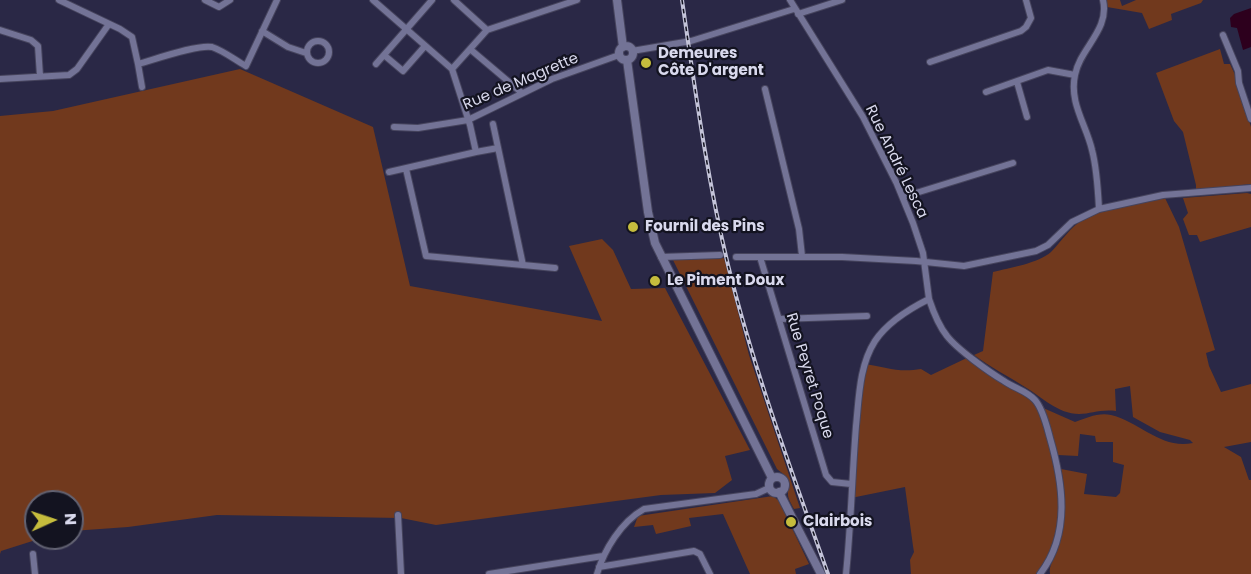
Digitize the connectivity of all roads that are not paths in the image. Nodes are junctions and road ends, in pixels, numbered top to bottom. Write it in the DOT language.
graph roads {
  1 [pos="59,0"];
  2 [pos="205,0"];
  3 [pos="230,0"];
  4 [pos="278,0"];
  5 [pos="373,0"];
  6 [pos="432,0"];
  7 [pos="454,0"];
  8 [pos="577,0"];
  9 [pos="617,0"];
  10 [pos="621,0"];
  11 [pos="790,0"];
  12 [pos="842,0"];
  13 [pos="1026,0"];
  14 [pos="1103,0"];
  15 [pos="796,11"];
  16 [pos="110,24"];
  17 [pos="406,29"];
  18 [pos="0,30"];
  19 [pos="487,30"];
  20 [pos="262,31"];
  21 [pos="1223,35"];
  22 [pos="425,46"];
  23 [pos="470,49"];
  24 [pos="626,52"];
  25 [pos="306,53"];
  26 [pos="384,55"];
  27 [pos="930,62"];
  28 [pos="138,64"];
  29 [pos="376,64"];
  30 [pos="452,69"];
  31 [pos="1075,75"];
  32 [pos="40,76"];
  33 [pos="0,79"];
  34 [pos="1017,82"];
  35 [pos="142,87"];
  36 [pos="765,89"];
  37 [pos="986,92"];
  38 [pos="522,93"];
  39 [pos="1027,117"];
  40 [pos="1251,119"];
  41 [pos="468,120"];
  42 [pos="493,124"];
  43 [pos="394,127"];
  44 [pos="498,147"];
  45 [pos="476,152"];
  46 [pos="1013,163"];
  47 [pos="406,169"];
  48 [pos="389,172"];
  49 [pos="1251,188"];
  50 [pos="903,197"];
  51 [pos="1099,209"];
  52 [pos="720,255"];
  53 [pos="802,256"];
  54 [pos="661,257"];
  55 [pos="736,257"];
  56 [pos="760,257"];
  57 [pos="925,262"];
  58 [pos="523,264"];
  59 [pos="555,268"];
  60 [pos="929,298"];
  61 [pos="867,316"];
  62 [pos="779,319"];
  63 [pos="772,478"];
  64 [pos="851,484"];
  65 [pos="769,488"];
  66 [pos="779,492"];
  67 [pos="398,515"];
  68 [pos="33,554"];
  69 [pos="603,556"];
  70 [pos="598,571"];
  71 [pos="35,574"];
  72 [pos="400,574"];
  73 [pos="489,574"];
  74 [pos="710,574"];
  75 [pos="821,574"];
  76 [pos="846,574"];
  77 [pos="1040,574"];
  1 -- 16 [label="street"];
  2 -- 3 [label="street"];
  4 -- 20 [label="street"];
  5 -- 17 [label="street"];
  6 -- 17 [label="street"];
  7 -- 19 [label="street"];
  8 -- 19 [label="street"];
  9 -- 24 [label="main road"];
  10 -- 24 [label="main road"];
  11 -- 15 [label="street, Rue André Lesca"];
  12 -- 15 [label="street, Rue de Magrette"];
  13 -- 27 [label="street"];
  14 -- 31 [label="street"];
  15 -- 24 [label="street, Rue de Magrette"];
  15 -- 50 [label="street, Rue André Lesca"];
  16 -- 28 [label="street"];
  16 -- 32 [label="street"];
  17 -- 22 [label="street"];
  17 -- 26 [label="street"];
  18 -- 32 [label="street"];
  19 -- 23 [label="street"];
  20 -- 25 [label="street"];
  20 -- 28 [label="street"];
  21 -- 40 [label="street"];
  22 -- 26 [label="street"];
  22 -- 30 [label="street"];
  23 -- 30 [label="street"];
  23 -- 38 [label="street"];
  24 -- 38 [label="street, Rue de Magrette"];
  24 -- 54 [label="main road"];
  26 -- 29 [label="street"];
  28 -- 35 [label="street"];
  30 -- 41 [label="street"];
  31 -- 34 [label="street"];
  31 -- 51 [label="street"];
  32 -- 33 [label="street"];
  34 -- 37 [label="street"];
  34 -- 39 [label="street"];
  36 -- 53 [label="street"];
  38 -- 41 [label="street, Rue de Magrette"];
  41 -- 43 [label="street, Rue de Magrette"];
  41 -- 45 [label="street"];
  42 -- 44 [label="street"];
  44 -- 45 [label="street"];
  44 -- 58 [label="street"];
  45 -- 47 [label="street"];
  46 -- 50 [label="street"];
  47 -- 48 [label="street"];
  47 -- 58 [label="street"];
  49 -- 51 [label="street"];
  50 -- 57 [label="street, Rue André Lesca"];
  51 -- 57 [label="street"];
  52 -- 54 [label="street"];
  53 -- 56 [label="street"];
  53 -- 57 [label="street"];
  54 -- 63 [label="main road"];
  55 -- 56 [label="street"];
  56 -- 62 [label="street, Rue Peyret Poque"];
  57 -- 60 [label="street, Rue André Lesca"];
  58 -- 59 [label="street"];
  60 -- 64 [label="street"];
  60 -- 77 [label="street, Rue André Lesca"];
  61 -- 62 [label="street"];
  62 -- 64 [label="street, Rue Peyret Poque"];
  63 -- 65 [label="main road"];
  63 -- 66 [label="main road"];
  64 -- 76 [label="street"];
  65 -- 66 [label="main road"];
  65 -- 69 [label="street"];
  66 -- 75 [label="main road"];
  67 -- 72 [label="street"];
  68 -- 71 [label="street"];
  69 -- 70 [label="street"];
  69 -- 73 [label="street"];
  70 -- 74 [label="street"];
}
